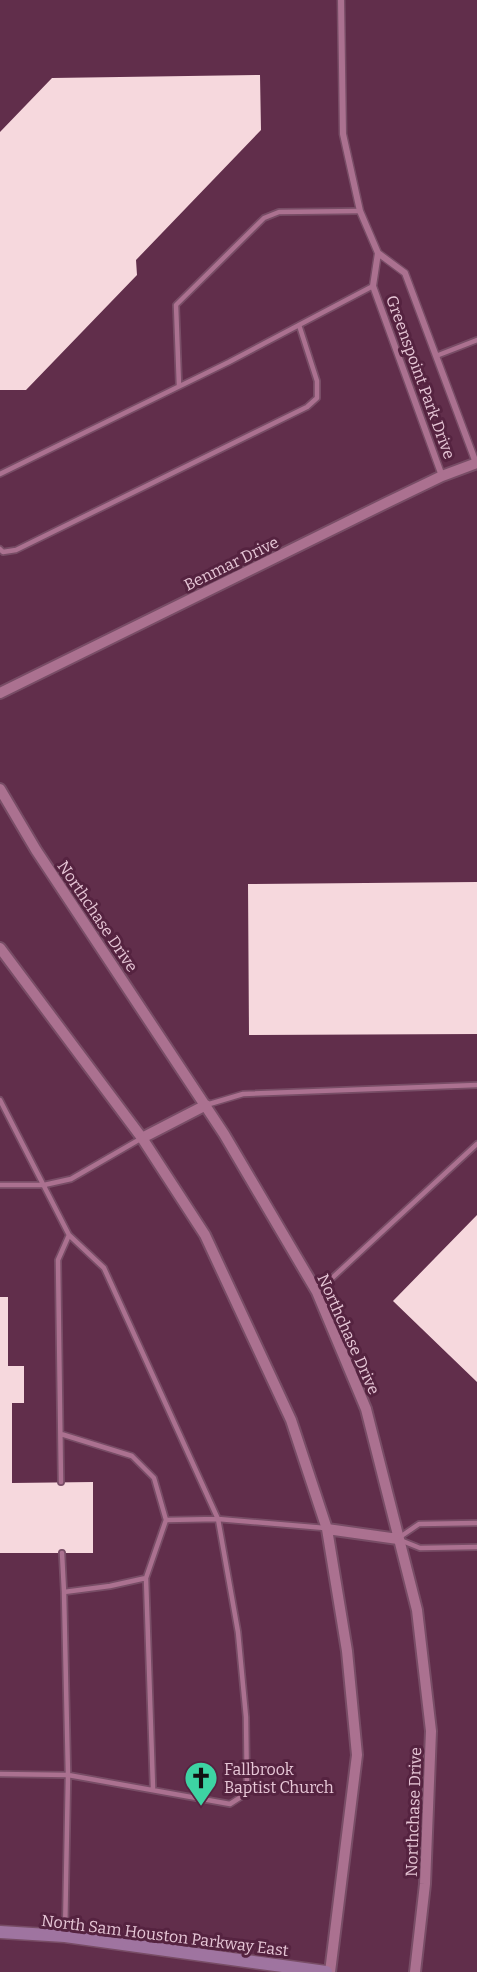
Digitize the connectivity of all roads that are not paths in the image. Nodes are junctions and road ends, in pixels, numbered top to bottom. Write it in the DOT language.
graph roads {
  1 [pos="341,0"];
  2 [pos="360,211"];
  3 [pos="378,253"];
  4 [pos="373,286"];
  5 [pos="299,325"];
  6 [pos="477,340"];
  7 [pos="436,356"];
  8 [pos="179,386"];
  9 [pos="476,463"];
  10 [pos="0,474"];
  11 [pos="442,476"];
  12 [pos="0,549"];
  13 [pos="0,693"];
  14 [pos="0,789"];
  15 [pos="0,948"];
  16 [pos="477,1085"];
  17 [pos="0,1100"];
  18 [pos="206,1106"];
  19 [pos="142,1138"];
  20 [pos="477,1143"];
  21 [pos="0,1185"];
  22 [pos="44,1185"];
  23 [pos="69,1235"];
  24 [pos="317,1292"];
  25 [pos="61,1434"];
  26 [pos="61,1482"];
  27 [pos="218,1519"];
  28 [pos="166,1520"];
  29 [pos="477,1523"];
  30 [pos="327,1528"];
  31 [pos="398,1539"];
  32 [pos="477,1547"];
  33 [pos="62,1553"];
  34 [pos="146,1578"];
  35 [pos="64,1592"];
  36 [pos="0,1774"];
  37 [pos="68,1775"];
  38 [pos="153,1788"];
  39 [pos="0,1932"];
  40 [pos="65,1936"];
  41 [pos="328,1972"];
  42 [pos="415,1972"];
  1 -- 2 [label="street"];
  2 -- 3 [label="street"];
  2 -- 8 [label="lane"];
  3 -- 4 [label="street, Greenspoint Park Drive"];
  3 -- 7 [label="street, Greenspoint Park Drive"];
  4 -- 5 [label="lane"];
  4 -- 11 [label="street, Greenspoint Park Drive"];
  5 -- 8 [label="lane"];
  5 -- 12 [label="lane"];
  6 -- 7 [label="lane"];
  7 -- 9 [label="street, Greenspoint Park Drive"];
  8 -- 10 [label="lane"];
  9 -- 11 [label="street, Benmar Drive"];
  11 -- 13 [label="street, Benmar Drive"];
  14 -- 18 [label="street, Northchase Drive"];
  15 -- 19 [label="street"];
  16 -- 18 [label="lane"];
  17 -- 22 [label="lane"];
  18 -- 19 [label="street"];
  18 -- 24 [label="street, Northchase Drive"];
  19 -- 22 [label="lane"];
  19 -- 30 [label="street"];
  20 -- 24 [label="lane"];
  21 -- 22 [label="lane"];
  22 -- 23 [label="lane"];
  23 -- 25 [label="lane"];
  23 -- 27 [label="lane"];
  24 -- 31 [label="street, Northchase Drive"];
  25 -- 26 [label="lane"];
  25 -- 28 [label="lane"];
  27 -- 28 [label="lane"];
  27 -- 30 [label="lane"];
  27 -- 38 [label="lane"];
  28 -- 34 [label="lane"];
  29 -- 31 [label="lane"];
  30 -- 31 [label="street"];
  30 -- 41 [label="street"];
  31 -- 32 [label="lane"];
  31 -- 42 [label="street, Northchase Drive"];
  33 -- 35 [label="lane"];
  34 -- 35 [label="lane"];
  34 -- 38 [label="lane"];
  35 -- 37 [label="lane"];
  36 -- 37 [label="lane"];
  37 -- 38 [label="lane"];
  37 -- 40 [label="lane"];
  39 -- 40 [label="main road, North Sam Houston Parkway East"];
  40 -- 41 [label="main road, North Sam Houston Parkway East"];
}
